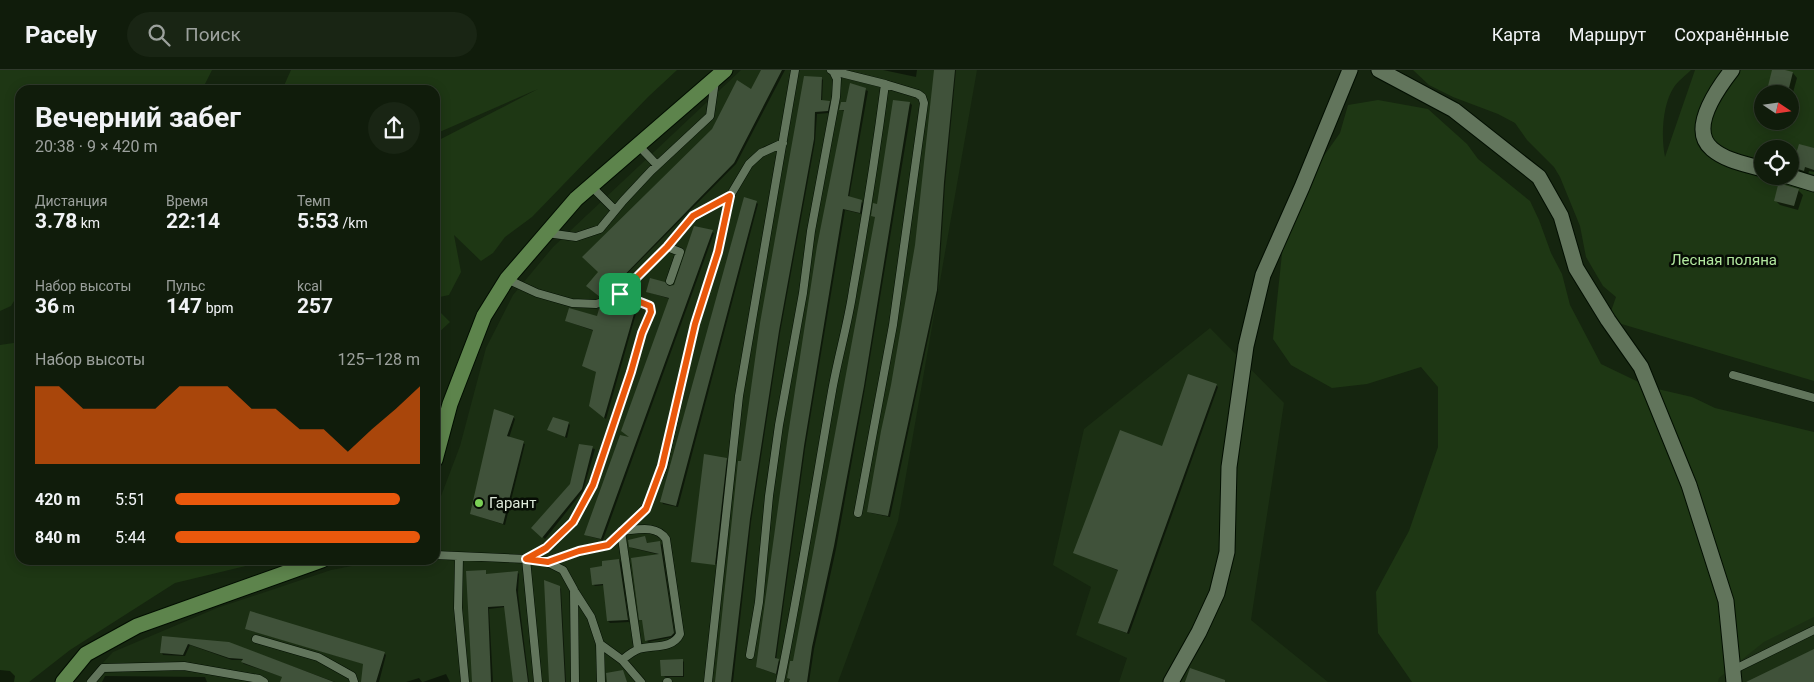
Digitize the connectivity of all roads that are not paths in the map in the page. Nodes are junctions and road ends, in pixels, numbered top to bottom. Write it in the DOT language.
graph roads {
  1 [pos="795,70"];
  2 [pos="831,70"];
  3 [pos="1350,70"];
  4 [pos="1379,70"];
  5 [pos="1732,70"];
  6 [pos="720,74"];
  7 [pos="886,84"];
  8 [pos="783,143"];
  9 [pos="638,145"];
  10 [pos="658,165"];
  11 [pos="1754,167"];
  12 [pos="1799,179"];
  13 [pos="1814,184"];
  14 [pos="591,186"];
  15 [pos="730,196"];
  16 [pos="615,210"];
  17 [pos="547,232"];
  18 [pos="667,247"];
  19 [pos="507,279"];
  20 [pos="670,281"];
  21 [pos="620,294"];
  22 [pos="1733,375"];
  23 [pos="1814,398"];
  24 [pos="440,441"];
  25 [pos="858,512"];
  26 [pos="621,531"];
  27 [pos="440,555"];
  28 [pos="459,557"];
  29 [pos="526,559"];
  30 [pos="548,562"];
  31 [pos="308,565"];
  32 [pos="574,590"];
  33 [pos="1814,630"];
  34 [pos="256,638"];
  35 [pos="600,644"];
  36 [pos="638,649"];
  37 [pos="750,656"];
  38 [pos="622,660"];
  39 [pos="1733,676"];
  40 [pos="63,682"];
  41 [pos="91,682"];
  42 [pos="264,682"];
  43 [pos="354,682"];
  44 [pos="465,682"];
  45 [pos="538,682"];
  46 [pos="575,682"];
  47 [pos="601,682"];
  48 [pos="641,682"];
  49 [pos="708,682"];
  50 [pos="780,682"];
  51 [pos="1171,682"];
  1 -- 8 [label="lane"];
  2 -- 7 [label="lane"];
  2 -- 37 [label="lane"];
  3 -- 51 [label="street"];
  4 -- 39 [label="street"];
  5 -- 11 [label="street"];
  6 -- 9 [label="street"];
  6 -- 10 [label="lane"];
  7 -- 25 [label="lane"];
  7 -- 50 [label="lane"];
  8 -- 15 [label="lane"];
  8 -- 49 [label="lane"];
  9 -- 10 [label="lane"];
  9 -- 14 [label="street"];
  10 -- 16 [label="lane"];
  12 -- 13 [label="street"];
  14 -- 16 [label="lane"];
  14 -- 17 [label="street"];
  15 -- 18 [label="lane"];
  15 -- 26 [label="lane"];
  16 -- 17 [label="lane"];
  17 -- 19 [label="street"];
  18 -- 20 [label="lane"];
  18 -- 21 [label="lane"];
  19 -- 21 [label="lane"];
  19 -- 24 [label="street"];
  21 -- 29 [label="lane"];
  22 -- 23 [label="lane"];
  26 -- 30 [label="lane"];
  26 -- 36 [label="lane"];
  26 -- 36 [label="lane"];
  27 -- 28 [label="lane"];
  28 -- 29 [label="lane"];
  28 -- 44 [label="lane"];
  29 -- 30 [label="lane"];
  29 -- 45 [label="lane"];
  30 -- 32 [label="lane"];
  31 -- 40 [label="street"];
  32 -- 35 [label="lane"];
  32 -- 46 [label="lane"];
  33 -- 39 [label="lane"];
  34 -- 43 [label="lane"];
  35 -- 38 [label="lane"];
  35 -- 47 [label="lane"];
  36 -- 38 [label="lane"];
  38 -- 48 [label="lane"];
  41 -- 42 [label="lane"];
}
